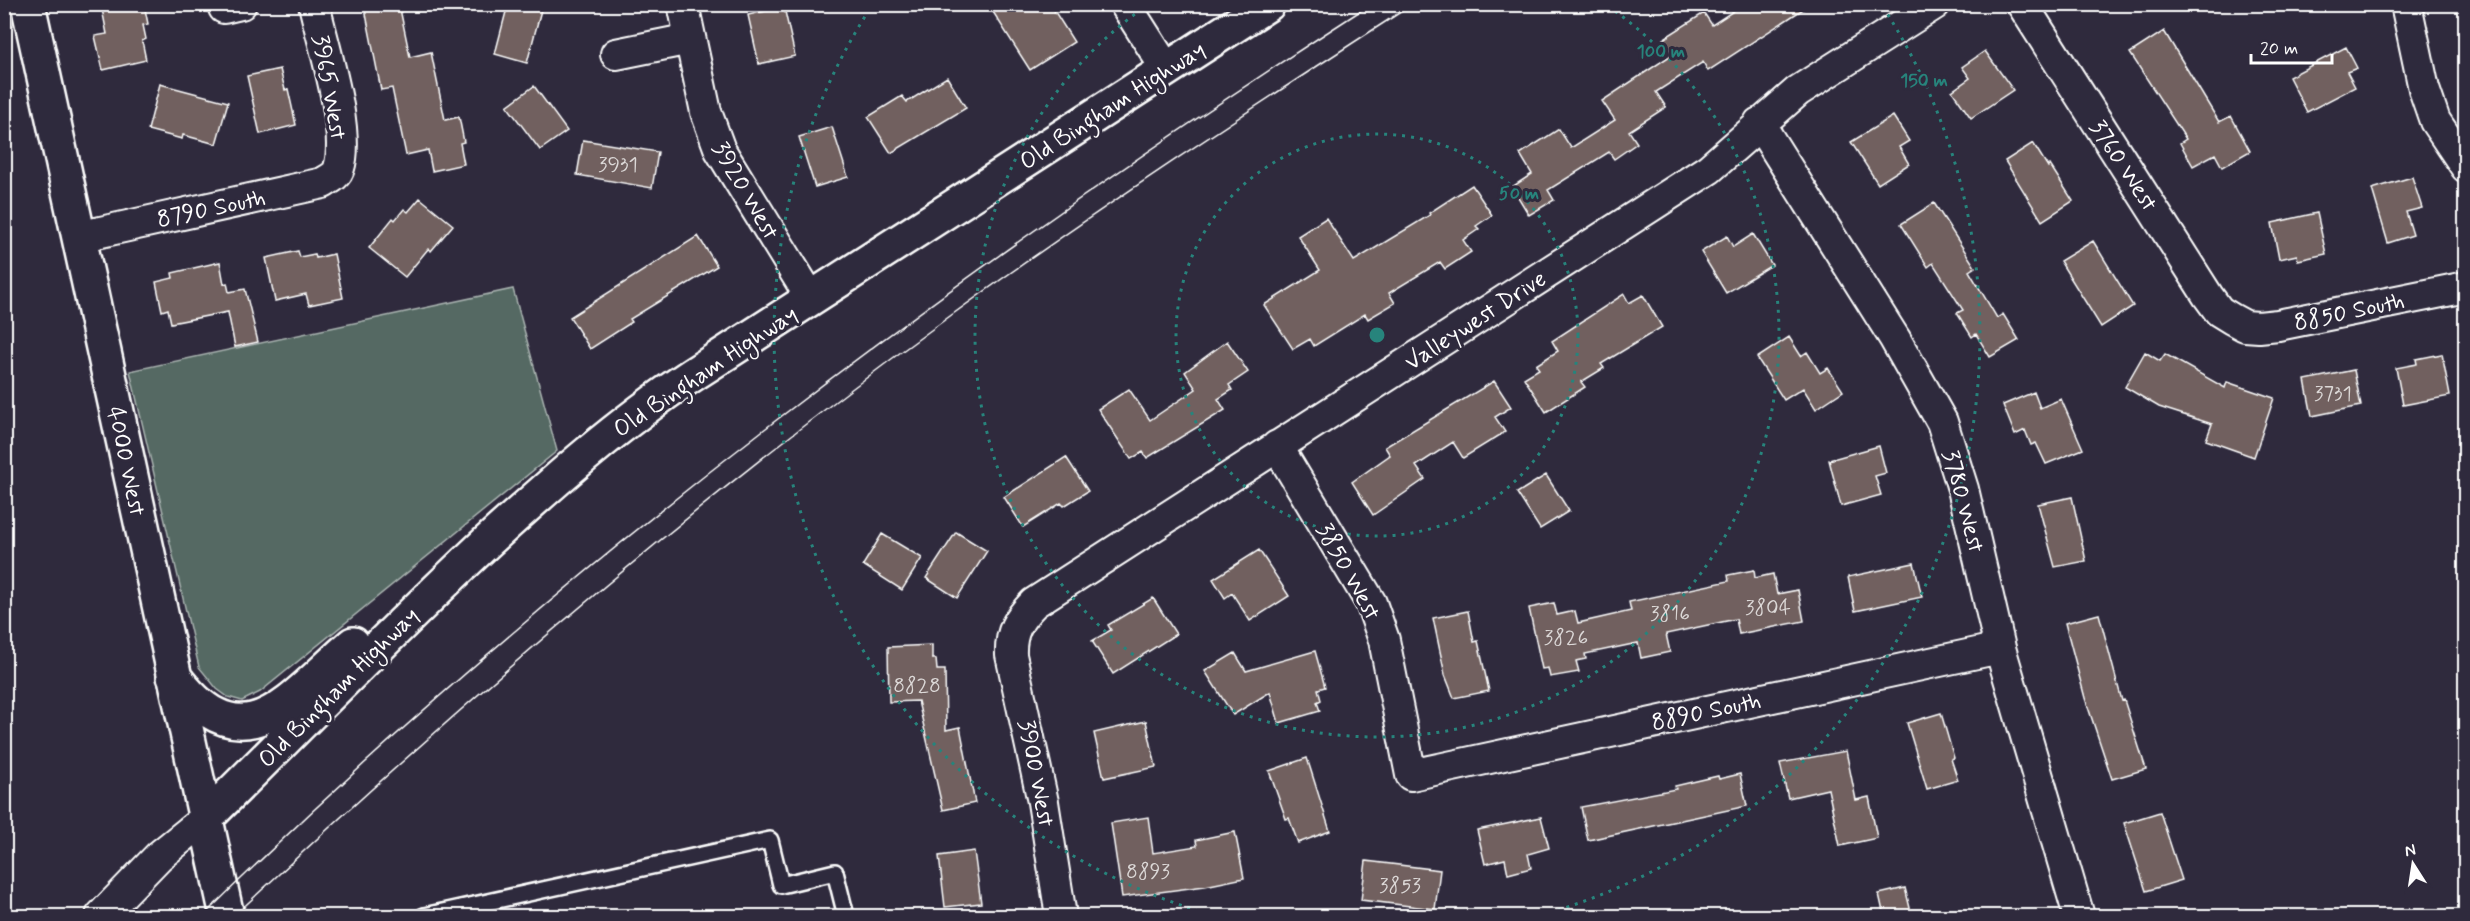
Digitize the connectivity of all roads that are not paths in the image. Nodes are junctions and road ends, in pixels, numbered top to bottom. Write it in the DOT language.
graph roads {
  1 [pos="28,4"];
  2 [pos="315,4"];
  3 [pos="683,4"];
  4 [pos="1125,4"];
  5 [pos="1268,4"];
  6 [pos="1935,4"];
  7 [pos="2022,4"];
  8 [pos="2406,4"];
  9 [pos="690,39"];
  10 [pos="616,54"];
  11 [pos="1167,70"];
  12 [pos="1759,123"];
  13 [pos="2466,167"];
  14 [pos="339,170"];
  15 [pos="78,237"];
  16 [pos="2466,287"];
  17 [pos="810,298"];
  18 [pos="2232,319"];
  19 [pos="1277,447"];
  20 [pos="430,595"];
  21 [pos="1013,630"];
  22 [pos="2000,648"];
  23 [pos="173,675"];
  24 [pos="1411,775"];
  25 [pos="206,818"];
  26 [pos="101,916"];
  27 [pos="226,916"];
  28 [pos="424,916"];
  29 [pos="846,916"];
  30 [pos="1062,916"];
  31 [pos="2079,916"];
  1 -- 15 [label="street, 4000 West"];
  2 -- 14 [label="street, 3965 West"];
  3 -- 9 [label="street, 3920 West"];
  4 -- 11 [label="street"];
  5 -- 11 [label="street, Old Bingham Highway"];
  6 -- 12 [label="street, Valleywest Drive"];
  7 -- 18 [label="street, 3760 West"];
  8 -- 13 [label="street"];
  9 -- 10 [label="street"];
  9 -- 17 [label="street, 3920 West"];
  11 -- 17 [label="street, Old Bingham Highway"];
  12 -- 19 [label="street, Valleywest Drive"];
  12 -- 22 [label="street, 3780 West"];
  14 -- 15 [label="street, 8790 South"];
  15 -- 23 [label="street, 4000 West"];
  16 -- 18 [label="street, 8850 South"];
  17 -- 20 [label="street, Old Bingham Highway"];
  19 -- 21 [label="street, Valleywest Drive"];
  19 -- 24 [label="street, 3850 West"];
  20 -- 23 [label="street"];
  20 -- 25 [label="street, Old Bingham Highway"];
  21 -- 30 [label="street, 3900 West"];
  22 -- 24 [label="street, 8890 South"];
  22 -- 31 [label="street, 3780 West"];
  23 -- 25 [label="street, 4000 West"];
  25 -- 26 [label="street, Old Bingham Highway"];
  25 -- 27 [label="street, 4000 West"];
  28 -- 29 [label="lane"];
}
